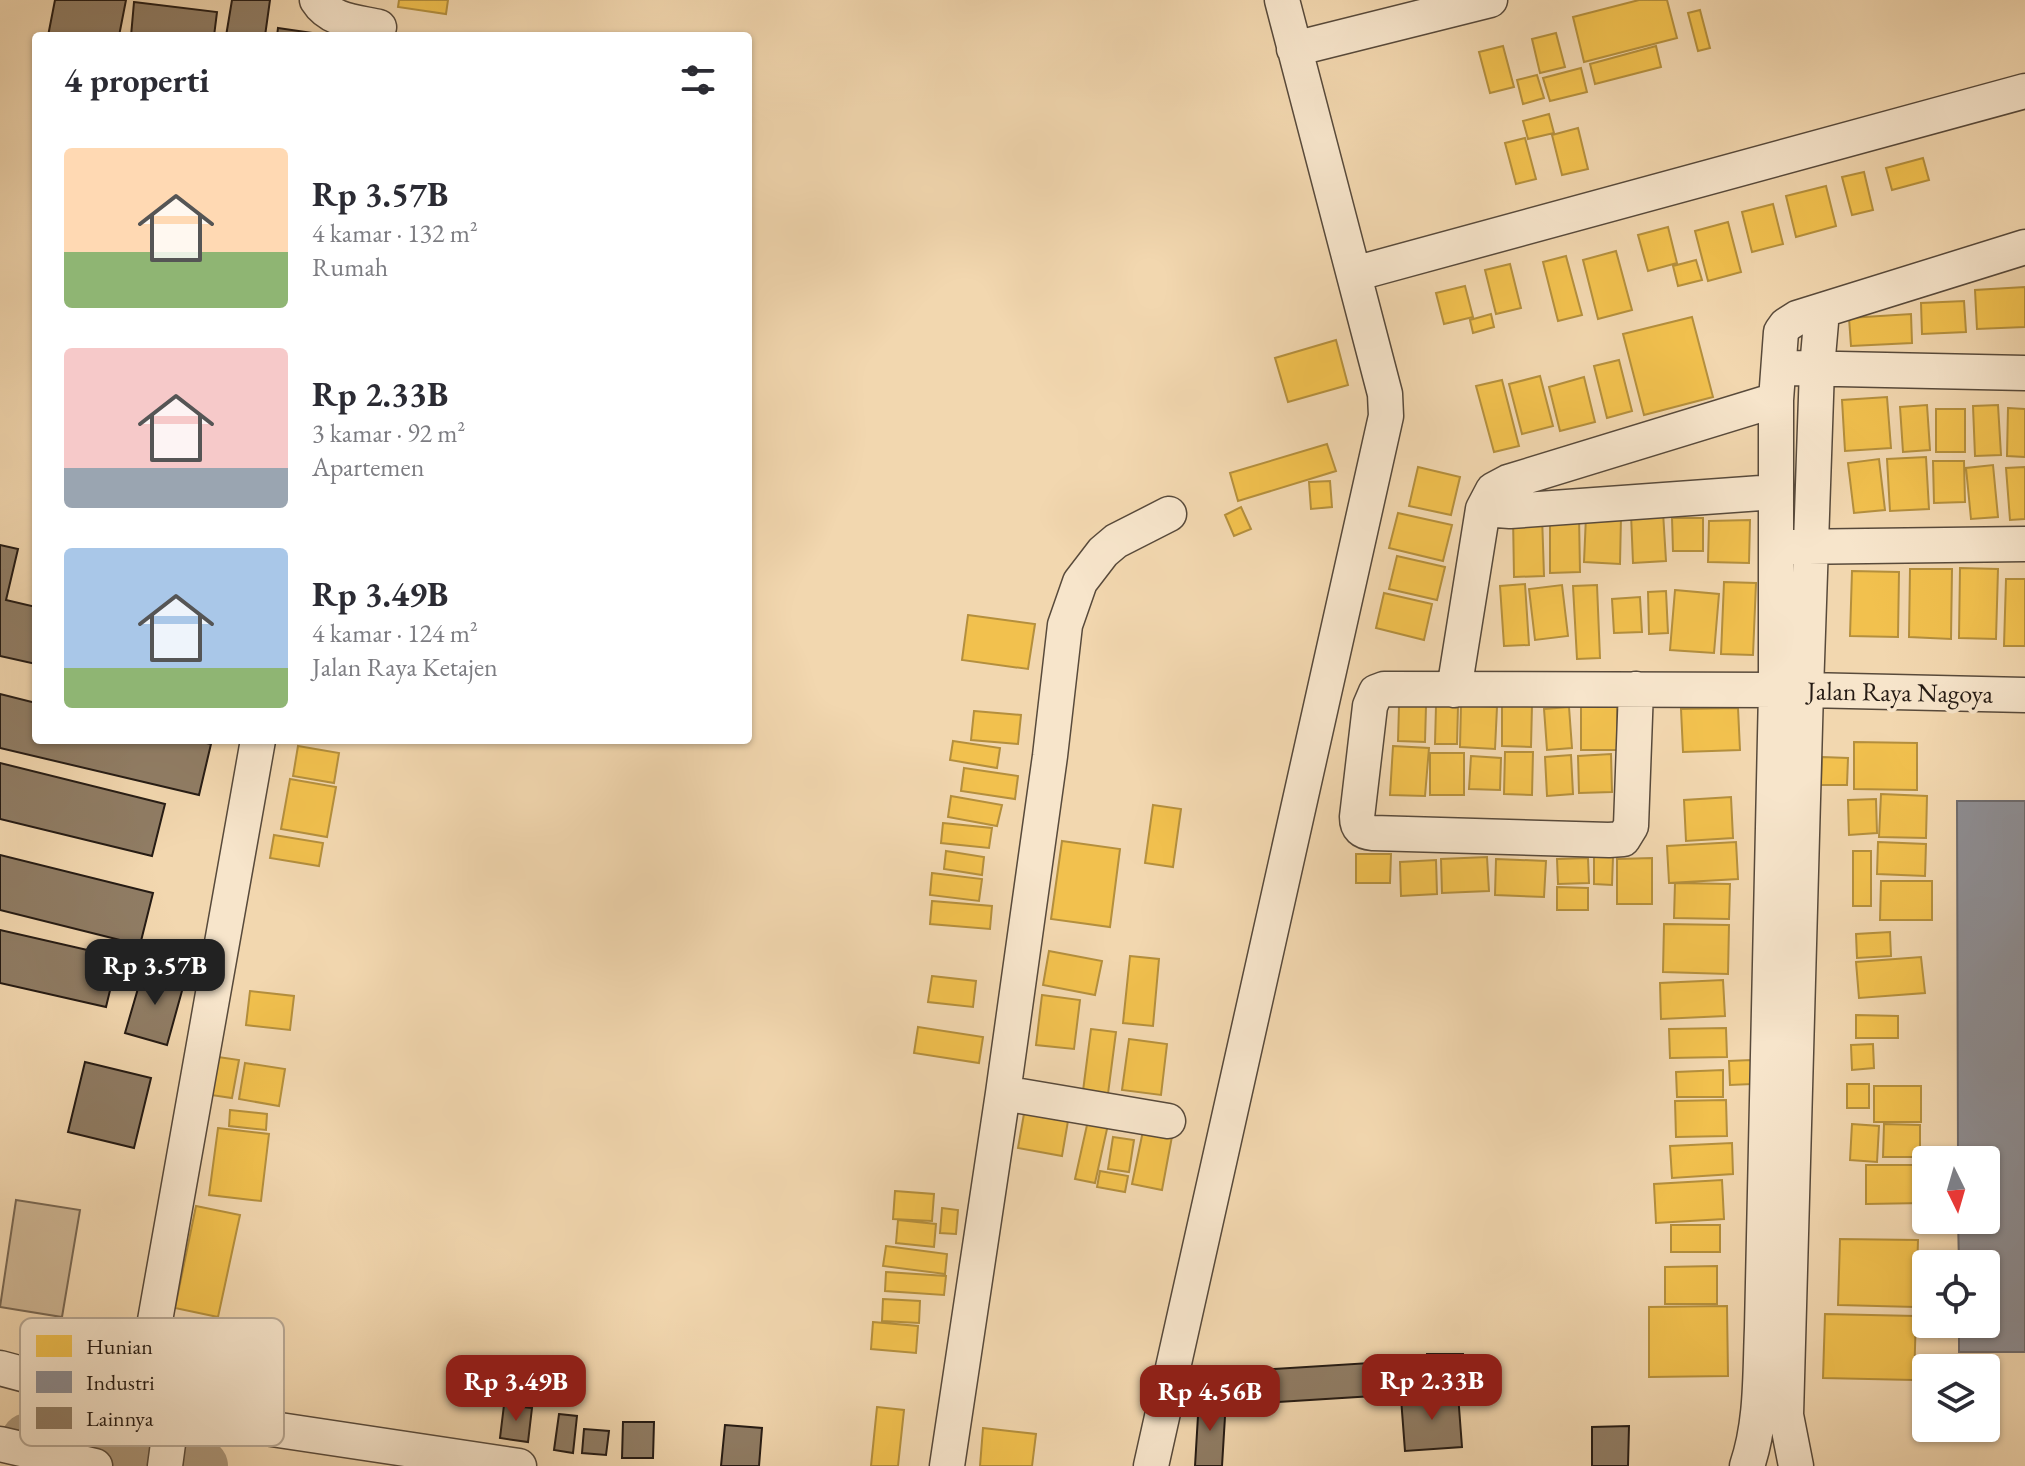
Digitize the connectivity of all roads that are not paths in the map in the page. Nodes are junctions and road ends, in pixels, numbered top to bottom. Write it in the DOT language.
graph roads {
  1 [pos="317,0"];
  2 [pos="1282,0"];
  3 [pos="1490,0"];
  4 [pos="380,21"];
  5 [pos="1294,49"];
  6 [pos="2025,91"];
  7 [pos="2025,247"];
  8 [pos="1354,274"];
  9 [pos="1822,311"];
  10 [pos="1817,368"];
  11 [pos="2025,373"];
  12 [pos="1778,384"];
  13 [pos="1775,492"];
  14 [pos="1483,509"];
  15 [pos="1169,514"];
  16 [pos="2025,544"];
  17 [pos="1810,546"];
  18 [pos="1775,547"];
  19 [pos="1636,689"];
  20 [pos="1454,690"];
  21 [pos="1791,690"];
  22 [pos="2025,695"];
  23 [pos="257,744"];
  24 [pos="1003,1093"];
  25 [pos="1168,1121"];
  26 [pos="178,1318"];
  27 [pos="0,1368"];
  28 [pos="20,1377"];
  29 [pos="1772,1415"];
  30 [pos="0,1444"];
  31 [pos="273,1446"];
  32 [pos="95,1466"];
  33 [pos="519,1466"];
  34 [pos="947,1466"];
  35 [pos="1151,1466"];
  36 [pos="1747,1466"];
  37 [pos="1796,1466"];
  1 -- 4 [label="street"];
  2 -- 5 [label="street"];
  3 -- 5 [label="street"];
  5 -- 8 [label="street"];
  6 -- 8 [label="street"];
  7 -- 9 [label="street"];
  8 -- 35 [label="street"];
  9 -- 10 [label="street"];
  9 -- 12 [label="street"];
  10 -- 11 [label="street"];
  10 -- 12 [label="street"];
  10 -- 17 [label="street"];
  12 -- 13 [label="street"];
  12 -- 14 [label="street"];
  13 -- 14 [label="street"];
  13 -- 18 [label="street"];
  14 -- 20 [label="street"];
  15 -- 24 [label="street"];
  16 -- 17 [label="street"];
  17 -- 18 [label="street"];
  17 -- 21 [label="street"];
  18 -- 21 [label="street"];
  19 -- 20 [label="street, Jalan Raya Nagoya"];
  19 -- 20 [label="street, Jalan Raya Nagoya"];
  19 -- 21 [label="street, Jalan Raya Nagoya"];
  21 -- 22 [label="street, Jalan Raya Nagoya"];
  21 -- 29 [label="street"];
  23 -- 26 [label="street"];
  24 -- 25 [label="street"];
  24 -- 34 [label="street"];
  27 -- 28 [label="street"];
  29 -- 36 [label="street"];
  29 -- 37 [label="street"];
  30 -- 32 [label="street"];
  31 -- 33 [label="street"];
}
